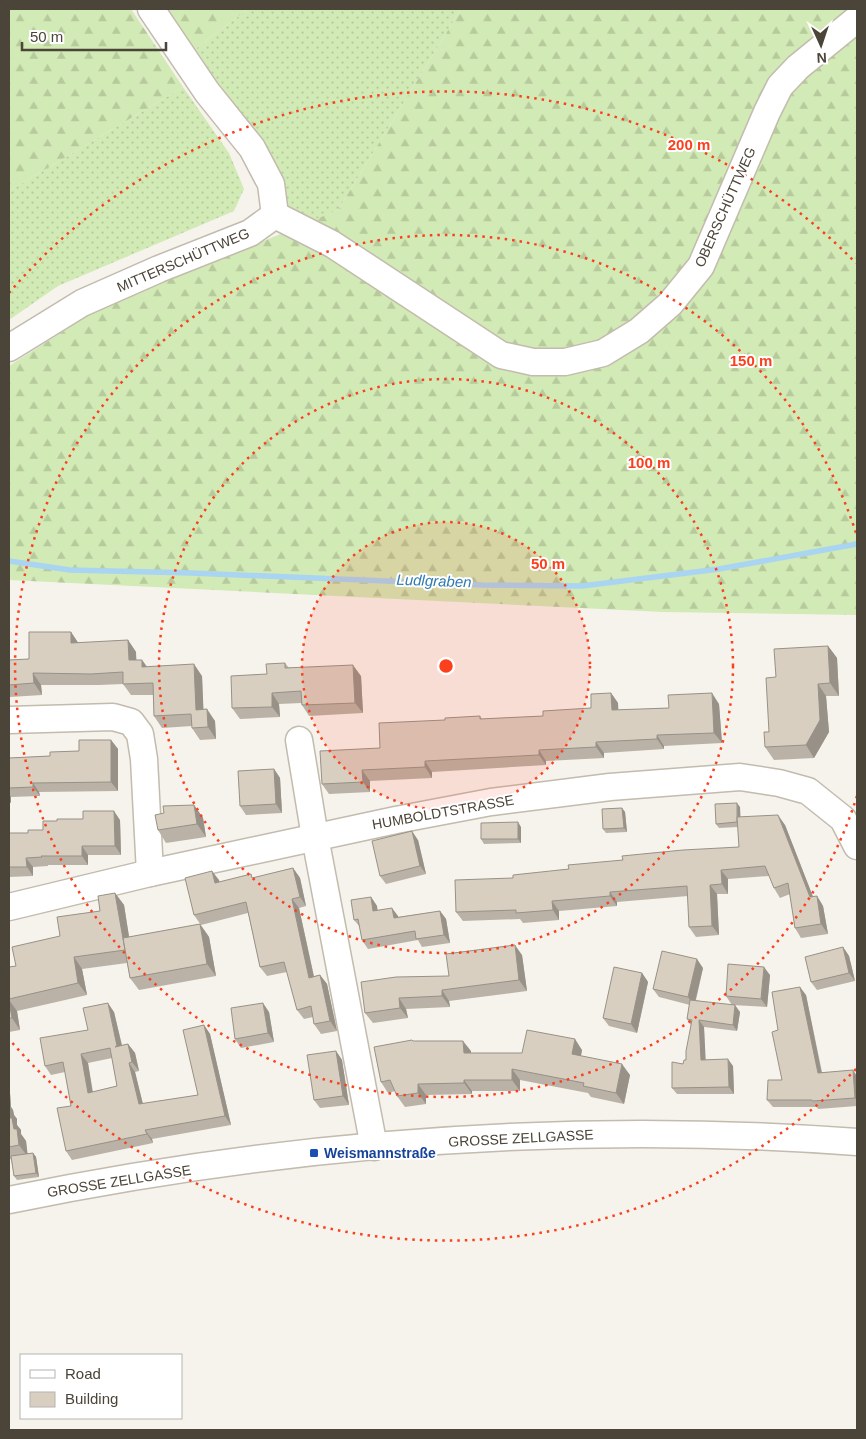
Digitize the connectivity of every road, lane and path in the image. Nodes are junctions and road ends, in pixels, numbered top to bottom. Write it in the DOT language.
graph roads {
  1 [pos="151,9"];
  2 [pos="857,19"];
  3 [pos="275,215"];
  4 [pos="9,348"];
  5 [pos="9,720"];
  6 [pos="299,740"];
  7 [pos="316,837"];
  8 [pos="857,846"];
  9 [pos="150,873"];
  10 [pos="9,907"];
  11 [pos="857,1142"];
  12 [pos="374,1147"];
  13 [pos="9,1200"];
  1 -- 3 [label="street"];
  2 -- 3 [label="street, OBERSCHÜTTWEG"];
  3 -- 4 [label="street, MITTERSCHÜTTWEG"];
  5 -- 9 [label="street"];
  6 -- 7 [label="street"];
  7 -- 8 [label="street, HUMBOLDTSTRASSE"];
  7 -- 9 [label="street, HUMBOLDTSTRASSE"];
  7 -- 12 [label="street"];
  9 -- 10 [label="street, HUMBOLDTSTRASSE"];
  11 -- 12 [label="street, GROSSE ZELLGASSE"];
  12 -- 13 [label="street, GROSSE ZELLGASSE"];
}
